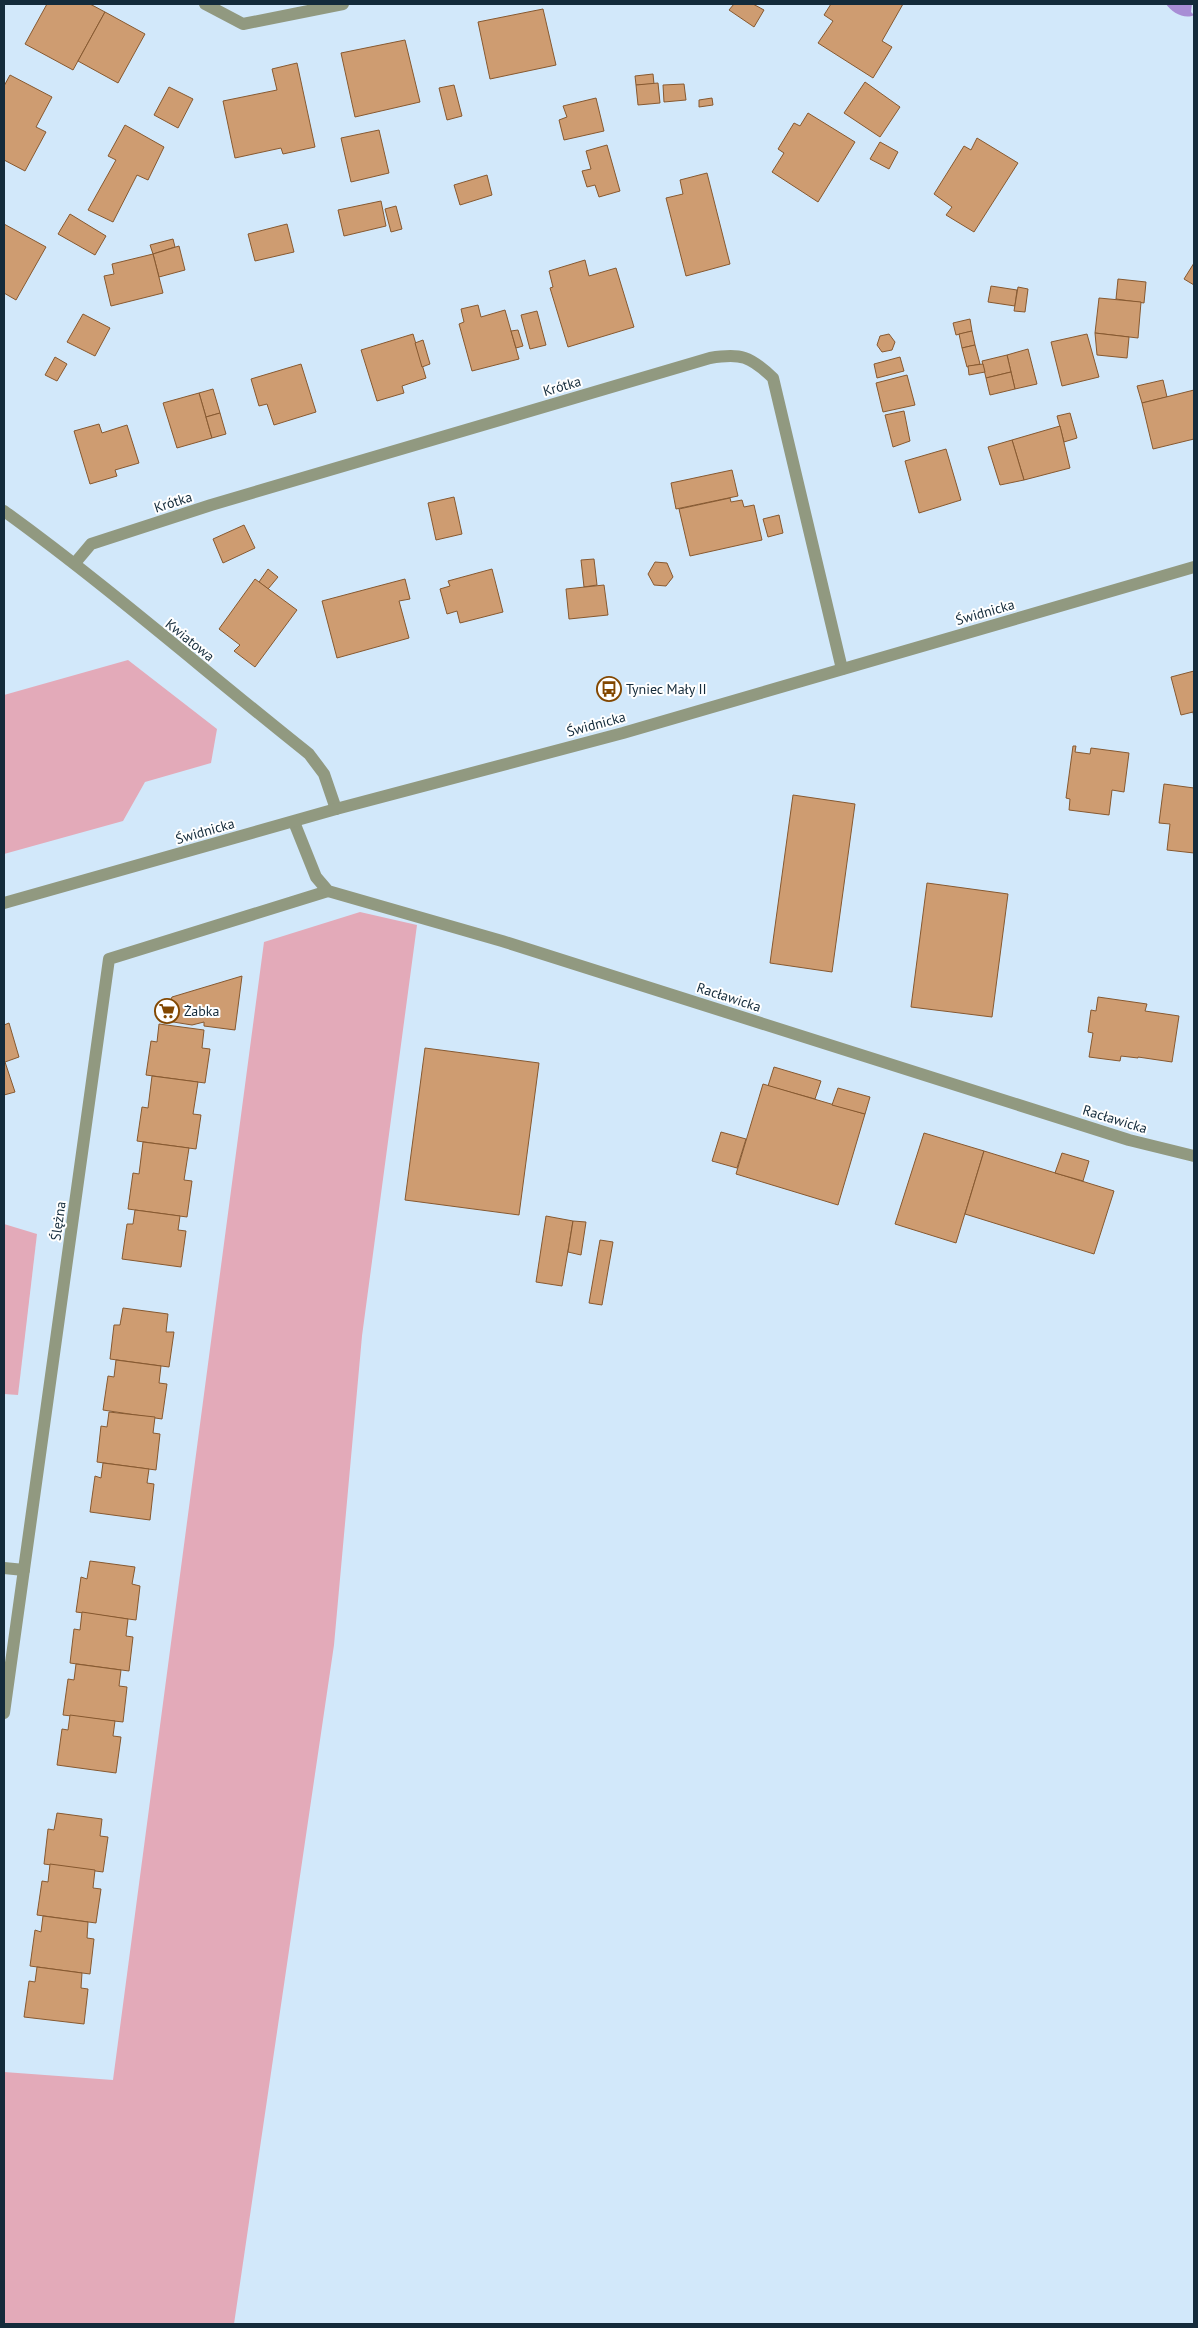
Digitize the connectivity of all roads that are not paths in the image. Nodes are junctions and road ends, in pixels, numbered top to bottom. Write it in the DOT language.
graph roads {
  1 [pos="205,4"];
  2 [pos="343,4"];
  3 [pos="4,511"];
  4 [pos="75,563"];
  5 [pos="1194,566"];
  6 [pos="842,669"];
  7 [pos="336,809"];
  8 [pos="294,822"];
  9 [pos="328,891"];
  10 [pos="4,903"];
  11 [pos="1194,1156"];
  12 [pos="4,1568"];
  13 [pos="24,1570"];
  14 [pos="4,1713"];
  1 -- 2 [label="street"];
  3 -- 4 [label="street, Kwiatowa"];
  4 -- 6 [label="street, Krótka"];
  4 -- 7 [label="street, Kwiatowa"];
  5 -- 6 [label="street, Świdnicka"];
  6 -- 7 [label="street, Świdnicka"];
  7 -- 8 [label="street, Świdnicka"];
  8 -- 9 [label="street"];
  8 -- 10 [label="street, Świdnicka"];
  9 -- 11 [label="street, Racławicka"];
  9 -- 13 [label="street, Ślężna"];
  12 -- 13 [label="street"];
  13 -- 14 [label="street, Ślężna"];
}
